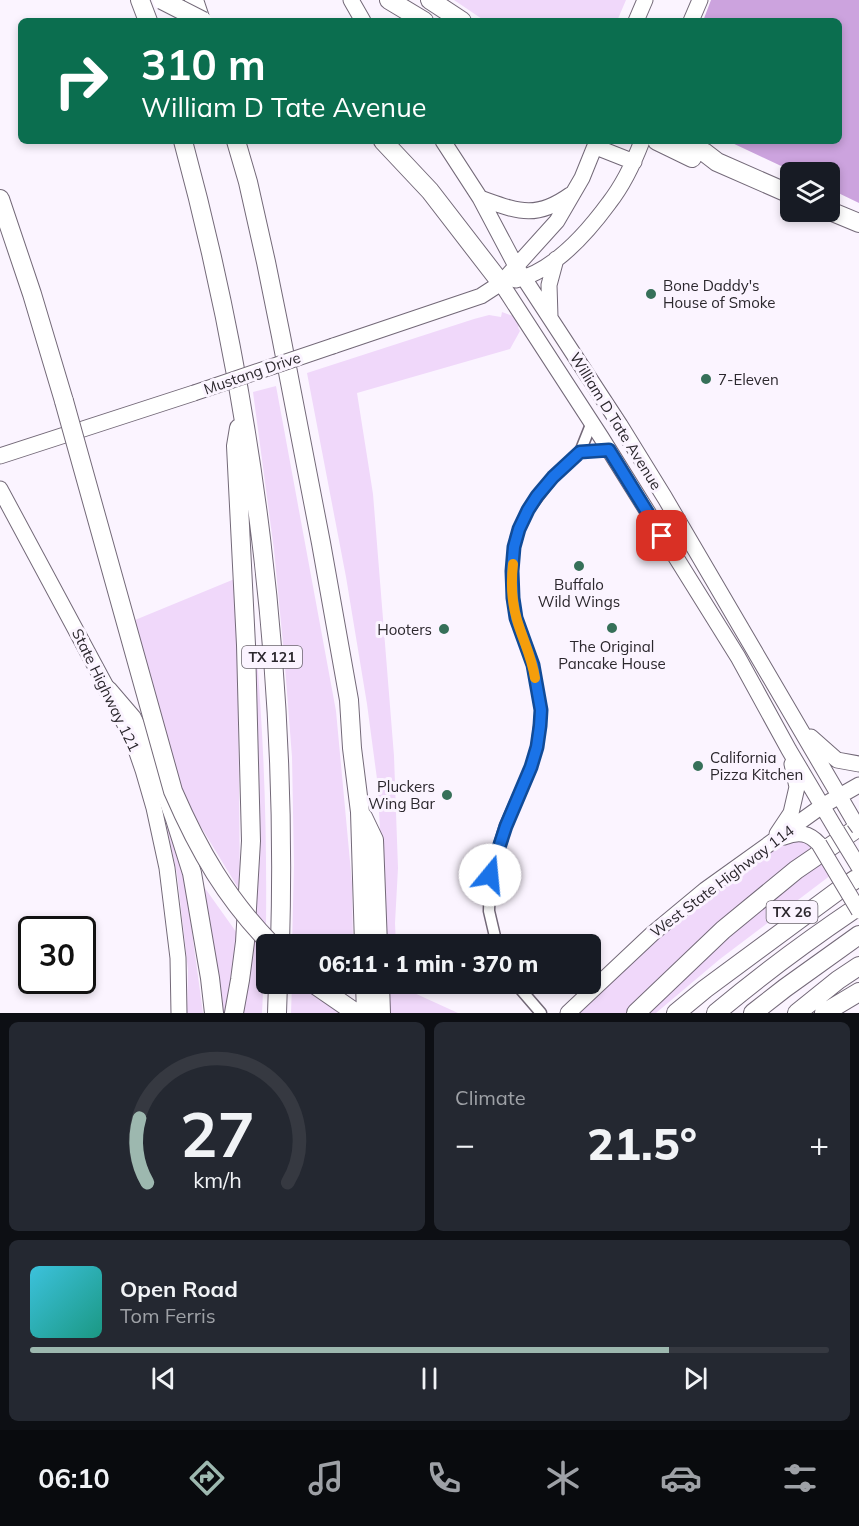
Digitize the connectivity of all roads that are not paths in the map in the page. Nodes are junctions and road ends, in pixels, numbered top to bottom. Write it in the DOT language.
graph roads {
  1 [pos="140,0"];
  2 [pos="162,0"];
  3 [pos="194,0"];
  4 [pos="351,0"];
  5 [pos="388,0"];
  6 [pos="430,0"];
  7 [pos="645,0"];
  8 [pos="700,0"];
  9 [pos="147,18"];
  10 [pos="196,18"];
  11 [pos="201,18"];
  12 [pos="361,18"];
  13 [pos="419,18"];
  14 [pos="457,18"];
  15 [pos="637,18"];
  16 [pos="692,18"];
  17 [pos="184,144"];
  18 [pos="237,144"];
  19 [pos="385,144"];
  20 [pos="445,144"];
  21 [pos="596,144"];
  22 [pos="641,144"];
  23 [pos="663,144"];
  24 [pos="687,144"];
  25 [pos="634,162"];
  26 [pos="717,162"];
  27 [pos="780,190"];
  28 [pos="572,194"];
  29 [pos="480,198"];
  30 [pos="0,199"];
  31 [pos="840,215"];
  32 [pos="859,223"];
  33 [pos="556,259"];
  34 [pos="520,272"];
  35 [pos="501,283"];
  36 [pos="550,317"];
  37 [pos="243,408"];
  38 [pos="592,422"];
  39 [pos="601,437"];
  40 [pos="609,450"];
  41 [pos="580,452"];
  42 [pos="0,456"];
  43 [pos="647,471"];
  44 [pos="0,490"];
  45 [pos="700,595"];
  46 [pos="753,648"];
  47 [pos="108,690"];
  48 [pos="800,728"];
  49 [pos="789,750"];
  50 [pos="859,764"];
  51 [pos="859,785"];
  52 [pos="840,797"];
  53 [pos="822,806"];
  54 [pos="360,812"];
  55 [pos="858,825"];
  56 [pos="772,841"];
  57 [pos="859,863"];
  58 [pos="859,867"];
  59 [pos="859,877"];
  60 [pos="859,908"];
  61 [pos="262,934"];
  62 [pos="280,934"];
  63 [pos="364,934"];
  64 [pos="378,934"];
  65 [pos="494,934"];
  66 [pos="859,935"];
  67 [pos="859,966"];
  68 [pos="734,969"];
  69 [pos="859,992"];
  70 [pos="278,994"];
  71 [pos="328,994"];
  72 [pos="365,994"];
  73 [pos="380,994"];
  74 [pos="525,994"];
  75 [pos="859,1006"];
  76 [pos="179,1013"];
  77 [pos="214,1013"];
  78 [pos="234,1013"];
  79 [pos="277,1013"];
  80 [pos="356,1013"];
  81 [pos="366,1013"];
  82 [pos="381,1013"];
  83 [pos="541,1013"];
  84 [pos="568,1013"];
  85 [pos="636,1013"];
  86 [pos="676,1013"];
  87 [pos="716,1013"];
  88 [pos="753,1013"];
  89 [pos="797,1013"];
  90 [pos="824,1013"];
  91 [pos="849,1013"];
  1 -- 9 [label="highway"];
  2 -- 10 [label="highway, bridge"];
  3 -- 11 [label="highway"];
  4 -- 12 [label="main road"];
  5 -- 13 [label="highway"];
  6 -- 14 [label="highway"];
  7 -- 15 [label="main road"];
  8 -- 16 [label="main road"];
  17 -- 37 [label="highway, TX 121"];
  18 -- 54 [label="highway"];
  19 -- 35 [label="highway"];
  20 -- 29 [label="main road, William D Tate Avenue"];
  21 -- 25 [label="main road"];
  21 -- 28 [label="main road"];
  22 -- 25 [label="main road, Mustang Drive"];
  23 -- 26 [label="highway"];
  24 -- 26 [label="highway"];
  25 -- 33 [label="main road, Mustang Drive"];
  26 -- 27 [label="highway"];
  28 -- 29 [label="main road"];
  28 -- 34 [label="main road"];
  29 -- 34 [label="main road, William D Tate Avenue"];
  30 -- 61 [label="highway, bridge"];
  31 -- 32 [label="highway"];
  33 -- 34 [label="main road, Mustang Drive"];
  33 -- 36 [label="main road"];
  34 -- 35 [label="main road, Mustang Drive"];
  34 -- 36 [label="main road, William D Tate Avenue"];
  35 -- 38 [label="main road, William D Tate Avenue"];
  35 -- 42 [label="main road, Mustang Drive, bridge"];
  36 -- 43 [label="main road, William D Tate Avenue"];
  37 -- 62 [label="highway, TX 121"];
  37 -- 78 [label="highway"];
  38 -- 39 [label="main road, William D Tate Avenue"];
  38 -- 41 [label="street"];
  39 -- 40 [label="main road, William D Tate Avenue"];
  39 -- 43 [label="main road"];
  40 -- 41 [label="street"];
  40 -- 45 [label="main road, William D Tate Avenue"];
  41 -- 65 [label="street"];
  43 -- 46 [label="main road, William D Tate Avenue"];
  44 -- 47 [label="main road, State Highway 121"];
  45 -- 46 [label="main road"];
  45 -- 49 [label="main road, William D Tate Avenue"];
  46 -- 48 [label="main road, William D Tate Avenue"];
  47 -- 76 [label="main road, State Highway 121"];
  47 -- 77 [label="highway"];
  48 -- 50 [label="main road"];
  48 -- 52 [label="main road, William D Tate Avenue"];
  49 -- 53 [label="main road, William D Tate Avenue"];
  49 -- 56 [label="main road"];
  51 -- 52 [label="main road, West State Highway 114"];
  52 -- 53 [label="main road, West State Highway 114"];
  52 -- 55 [label="main road, William D Tate Avenue"];
  53 -- 56 [label="main road, West State Highway 114"];
  53 -- 58 [label="main road, William D Tate Avenue, bridge"];
  54 -- 63 [label="highway"];
  54 -- 64 [label="highway"];
  55 -- 85 [label="highway"];
  56 -- 60 [label="main road, bridge"];
  56 -- 84 [label="main road, West State Highway 114"];
  57 -- 68 [label="highway, TX 26"];
  59 -- 68 [label="highway"];
  60 -- 87 [label="highway"];
  66 -- 88 [label="highway"];
  67 -- 89 [label="highway"];
  68 -- 86 [label="highway"];
  69 -- 90 [label="highway"];
  70 -- 79 [label="highway"];
  71 -- 80 [label="highway"];
  72 -- 81 [label="highway"];
  73 -- 82 [label="highway"];
  74 -- 83 [label="street"];
  75 -- 91 [label="highway"];
}
